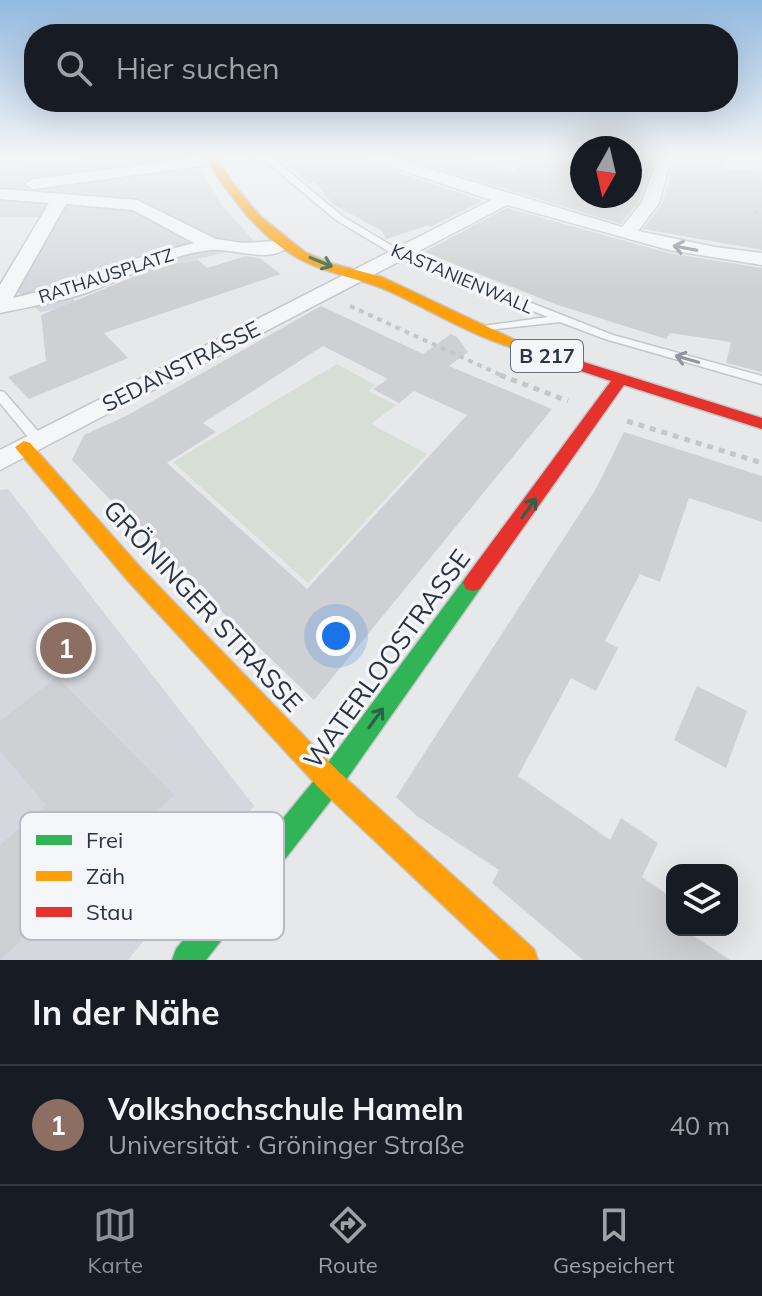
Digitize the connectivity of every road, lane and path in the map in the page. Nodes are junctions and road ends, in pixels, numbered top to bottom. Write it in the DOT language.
graph roads {
  1 [pos="59,201"];
  2 [pos="91,201"];
  3 [pos="243,201"];
  4 [pos="318,201"];
  5 [pos="503,201"];
  6 [pos="507,201"];
  7 [pos="651,201"];
  8 [pos="754,212"];
  9 [pos="762,213"];
  10 [pos="626,234"];
  11 [pos="211,244"];
  12 [pos="278,247"];
  13 [pos="343,253"];
  14 [pos="401,255"];
  15 [pos="762,259"];
  16 [pos="362,274"];
  17 [pos="0,304"];
  18 [pos="558,319"];
  19 [pos="476,330"];
  20 [pos="762,380"];
  21 [pos="619,381"];
  22 [pos="0,395"];
  23 [pos="762,424"];
  24 [pos="31,444"];
  25 [pos="1,458"];
  26 [pos="330,781"];
  27 [pos="284,839"];
  28 [pos="203,940"];
  29 [pos="187,960"];
  30 [pos="523,960"];
  1 -- 17 [label="street, RATHAUSPLATZ"];
  2 -- 11 [label="street, RATHAUSPLATZ"];
  3 -- 16 [label="street, KASTANIENWALL / B 217, one-way"];
  4 -- 14 [label="lane, KASTANIENWALL"];
  5 -- 14 [label="street, SEDANSTRASSE"];
  6 -- 10 [label="street"];
  7 -- 10 [label="street"];
  8 -- 9 [label="path"];
  15 -- 10 [label="street, one-way"];
  11 -- 12 [label="street, RATHAUSPLATZ"];
  11 -- 17 [label="street, RATHAUSPLATZ"];
  13 -- 16 [label="street, KASTANIENWALL / B 217"];
  14 -- 16 [label="street, SEDANSTRASSE"];
  14 -- 18 [label="lane, KASTANIENWALL"];
  16 -- 19 [label="street, KASTANIENWALL / B 217"];
  16 -- 24 [label="street, SEDANSTRASSE"];
  18 -- 19 [label="lane, KASTANIENWALL"];
  20 -- 18 [label="lane, KASTANIENWALL, one-way"];
  19 -- 21 [label="street, KASTANIENWALL / B 217"];
  21 -- 23 [label="street, KASTANIENWALL / B 217"];
  26 -- 21 [label="street, WATERLOOSTRASSE, one-way"];
  22 -- 24 [label="lane"];
  24 -- 25 [label="street, SEDANSTRASSE"];
  24 -- 26 [label="street, GRÖNINGER STRASSE"];
  26 -- 27 [label="street, WATERLOOSTRASSE"];
  26 -- 30 [label="street, GRÖNINGER STRASSE"];
  28 -- 29 [label="street, WATERLOOSTRASSE"];
}
